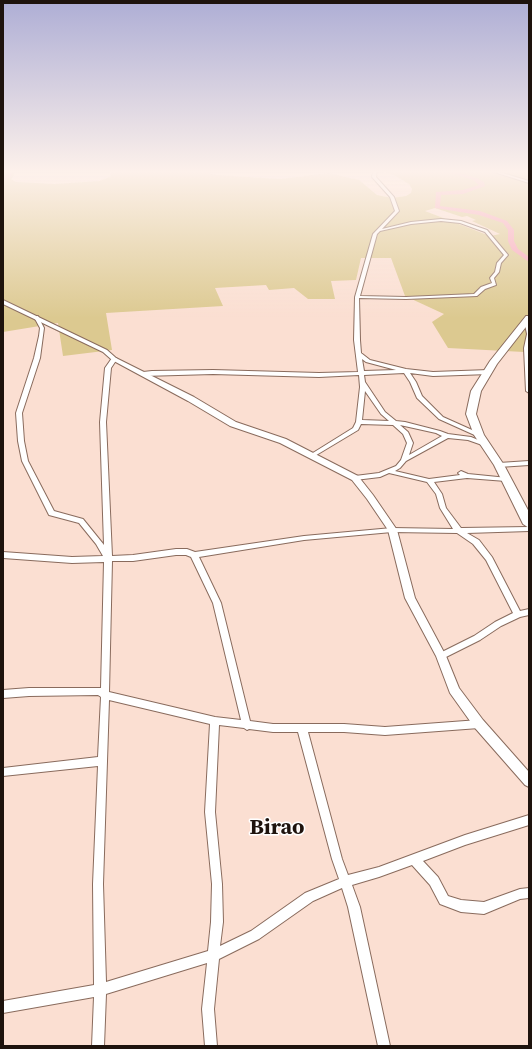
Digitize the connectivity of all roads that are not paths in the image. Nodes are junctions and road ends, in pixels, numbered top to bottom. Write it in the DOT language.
graph roads {
  1 [pos="390,220"];
  2 [pos="377,230"];
  3 [pos="357,297"];
  4 [pos="3,302"];
  5 [pos="36,317"];
  6 [pos="528,320"];
  7 [pos="359,354"];
  8 [pos="114,359"];
  9 [pos="406,371"];
  10 [pos="489,372"];
  11 [pos="362,373"];
  12 [pos="143,374"];
  13 [pos="363,382"];
  14 [pos="529,391"];
  15 [pos="358,422"];
  16 [pos="394,422"];
  17 [pos="447,436"];
  18 [pos="482,440"];
  19 [pos="311,456"];
  20 [pos="404,460"];
  21 [pos="529,463"];
  22 [pos="499,465"];
  23 [pos="388,471"];
  24 [pos="356,478"];
  25 [pos="506,479"];
  26 [pos="429,481"];
  27 [pos="529,524"];
  28 [pos="392,530"];
  29 [pos="529,530"];
  30 [pos="459,531"];
  31 [pos="3,555"];
  32 [pos="12,555"];
  33 [pos="194,555"];
  34 [pos="108,559"];
  35 [pos="3,560"];
  36 [pos="529,612"];
  37 [pos="518,614"];
  38 [pos="441,656"];
  39 [pos="106,695"];
  40 [pos="4,697"];
  41 [pos="215,721"];
  42 [pos="479,724"];
  43 [pos="247,726"];
  44 [pos="302,728"];
  45 [pos="103,761"];
  46 [pos="3,772"];
  47 [pos="529,781"];
  48 [pos="529,820"];
  49 [pos="414,859"];
  50 [pos="346,881"];
  51 [pos="529,892"];
  52 [pos="212,956"];
  53 [pos="100,990"];
  54 [pos="3,1007"];
  55 [pos="98,1046"];
  56 [pos="211,1046"];
  57 [pos="384,1046"];
  1 -- 2 [label="street"];
  2 -- 3 [label="street"];
  2 -- 3 [label="street"];
  3 -- 7 [label="street"];
  4 -- 5 [label="street"];
  5 -- 8 [label="street"];
  5 -- 34 [label="street"];
  6 -- 10 [label="main road"];
  6 -- 14 [label="street"];
  7 -- 9 [label="street"];
  7 -- 11 [label="street"];
  8 -- 12 [label="street"];
  8 -- 34 [label="street"];
  9 -- 10 [label="street"];
  9 -- 11 [label="street"];
  9 -- 18 [label="street"];
  10 -- 18 [label="main road"];
  11 -- 12 [label="street"];
  11 -- 13 [label="street"];
  12 -- 19 [label="street"];
  13 -- 15 [label="street"];
  13 -- 16 [label="street"];
  15 -- 16 [label="street"];
  15 -- 19 [label="street"];
  16 -- 17 [label="street"];
  16 -- 20 [label="street"];
  17 -- 18 [label="street"];
  17 -- 20 [label="street"];
  18 -- 22 [label="main road"];
  19 -- 24 [label="street"];
  20 -- 23 [label="street"];
  21 -- 22 [label="street"];
  22 -- 25 [label="main road"];
  23 -- 24 [label="street"];
  23 -- 26 [label="street"];
  24 -- 28 [label="street"];
  25 -- 26 [label="street"];
  25 -- 27 [label="main road"];
  26 -- 30 [label="street"];
  28 -- 30 [label="street"];
  28 -- 33 [label="street"];
  28 -- 38 [label="street"];
  29 -- 30 [label="street"];
  30 -- 37 [label="street"];
  31 -- 32 [label="street"];
  32 -- 34 [label="street"];
  32 -- 35 [label="street"];
  33 -- 34 [label="street"];
  33 -- 43 [label="street"];
  34 -- 39 [label="street"];
  36 -- 37 [label="street"];
  37 -- 38 [label="street"];
  38 -- 42 [label="street"];
  39 -- 40 [label="street"];
  39 -- 41 [label="street"];
  39 -- 45 [label="street"];
  41 -- 43 [label="street"];
  41 -- 52 [label="street"];
  42 -- 44 [label="street"];
  42 -- 47 [label="street"];
  43 -- 44 [label="street"];
  44 -- 50 [label="street"];
  45 -- 46 [label="street"];
  45 -- 53 [label="street"];
  48 -- 49 [label="street"];
  49 -- 50 [label="street"];
  49 -- 51 [label="street"];
  50 -- 52 [label="street"];
  50 -- 57 [label="street"];
  52 -- 53 [label="street"];
  52 -- 56 [label="street"];
  53 -- 54 [label="street"];
  53 -- 55 [label="street"];
}
